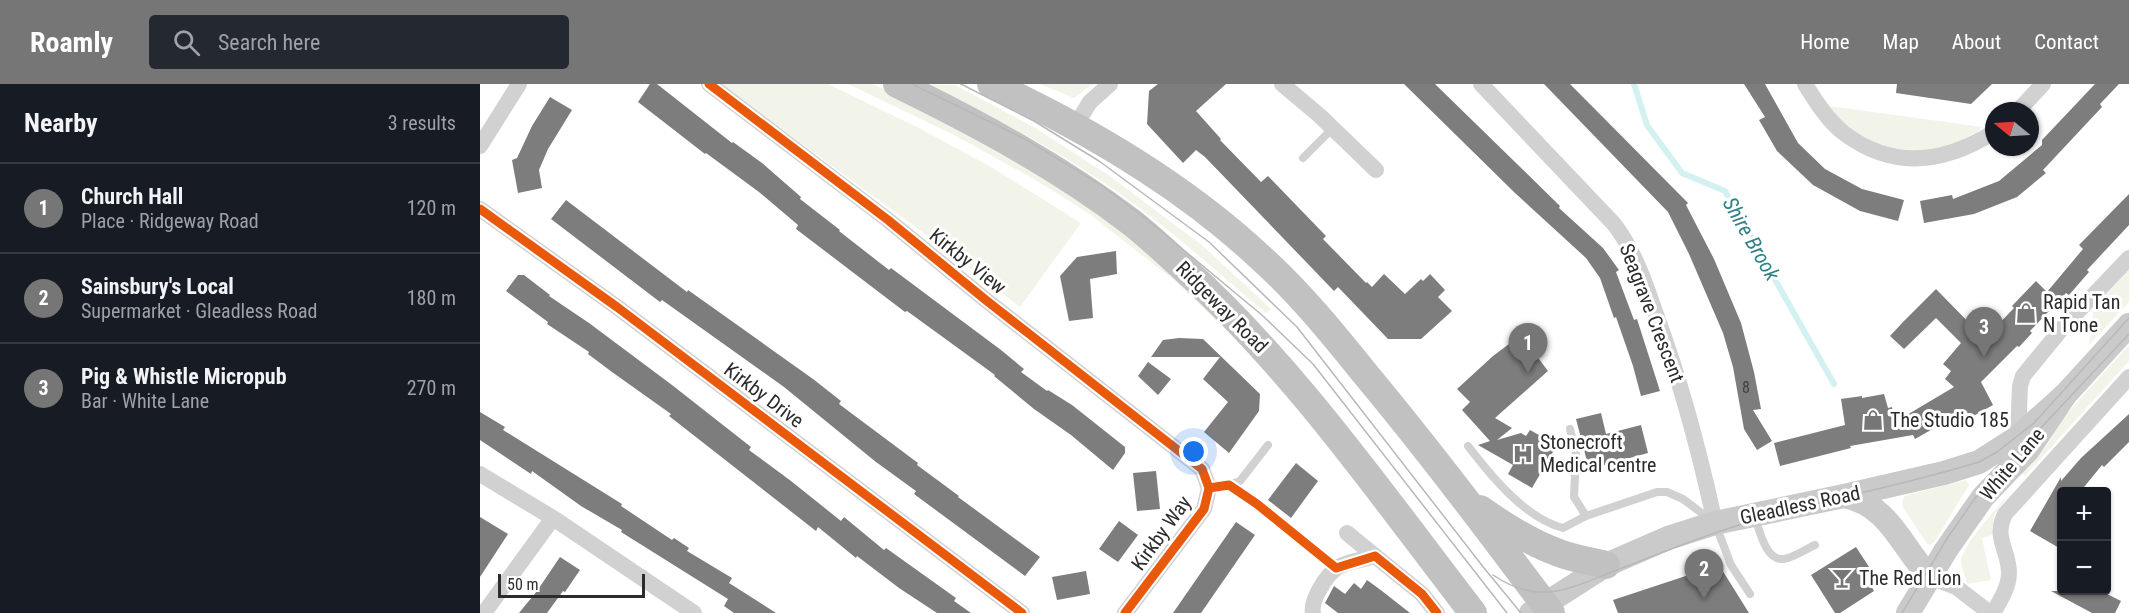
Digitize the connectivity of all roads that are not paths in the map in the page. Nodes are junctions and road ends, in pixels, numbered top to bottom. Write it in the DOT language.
graph roads {
  1 [pos="519,84"];
  2 [pos="709,84"];
  3 [pos="897,84"];
  4 [pos="991,84"];
  5 [pos="1110,84"];
  6 [pos="1282,84"];
  7 [pos="1481,84"];
  8 [pos="1804,84"];
  9 [pos="2043,84"];
  10 [pos="2026,102"];
  11 [pos="1075,126"];
  12 [pos="1333,128"];
  13 [pos="1985,137"];
  14 [pos="480,146"];
  15 [pos="1303,158"];
  16 [pos="1376,170"];
  17 [pos="480,209"];
  18 [pos="2129,258"];
  19 [pos="2129,325"];
  20 [pos="2129,377"];
  21 [pos="2065,394"];
  22 [pos="1570,429"];
  23 [pos="2018,436"];
  24 [pos="1268,445"];
  25 [pos="1468,446"];
  26 [pos="1202,470"];
  27 [pos="480,474"];
  28 [pos="1209,488"];
  29 [pos="1844,496"];
  30 [pos="1466,499"];
  31 [pos="1754,515"];
  32 [pos="1587,516"];
  33 [pos="553,518"];
  34 [pos="1715,523"];
  35 [pos="1347,533"];
  36 [pos="1815,545"];
  37 [pos="1375,556"];
  38 [pos="1606,565"];
  39 [pos="1930,577"];
  40 [pos="1750,594"];
  41 [pos="1541,611"];
  42 [pos="484,613"];
  43 [pos="694,613"];
  44 [pos="1022,613"];
  45 [pos="1125,613"];
  46 [pos="1313,613"];
  47 [pos="1437,613"];
  48 [pos="1473,613"];
  49 [pos="1908,613"];
  50 [pos="1992,613"];
  1 -- 14 [label="street"];
  2 -- 26 [label="street, Kirkby View"];
  3 -- 48 [label="highway, Ridgeway Road"];
  4 -- 11 [label="highway"];
  5 -- 11 [label="street"];
  6 -- 12 [label="street"];
  7 -- 34 [label="street, Seagrave Crescent"];
  8 -- 13 [label="street"];
  9 -- 10 [label="street"];
  11 -- 30 [label="highway"];
  12 -- 15 [label="lane"];
  12 -- 16 [label="street"];
  17 -- 44 [label="street, Kirkby Drive"];
  18 -- 23 [label="street, White Lane"];
  19 -- 21 [label="main road, White Lane"];
  20 -- 50 [label="street, White Lane"];
  21 -- 23 [label="main road, Gleadless Road"];
  21 -- 39 [label="main road, White Lane"];
  22 -- 32 [label="lane"];
  23 -- 29 [label="main road, Gleadless Road"];
  24 -- 28 [label="lane"];
  25 -- 32 [label="lane"];
  26 -- 28 [label="street, Kirkby Way"];
  27 -- 33 [label="street"];
  28 -- 45 [label="street, Kirkby Way"];
  29 -- 31 [label="main road, Gleadless Road"];
  29 -- 39 [label="main road"];
  30 -- 38 [label="highway"];
  30 -- 41 [label="highway"];
  31 -- 34 [label="main road, Gleadless Road"];
  31 -- 36 [label="lane"];
  32 -- 34 [label="lane"];
  33 -- 42 [label="street"];
  33 -- 43 [label="street"];
  34 -- 38 [label="main road, Gleadless Road"];
  34 -- 40 [label="lane"];
  35 -- 37 [label="street"];
  37 -- 46 [label="street"];
  37 -- 47 [label="street"];
  38 -- 41 [label="main road, Gleadless Road"];
  39 -- 49 [label="main road, White Lane"];
  39 -- 50 [label="street"];
}
